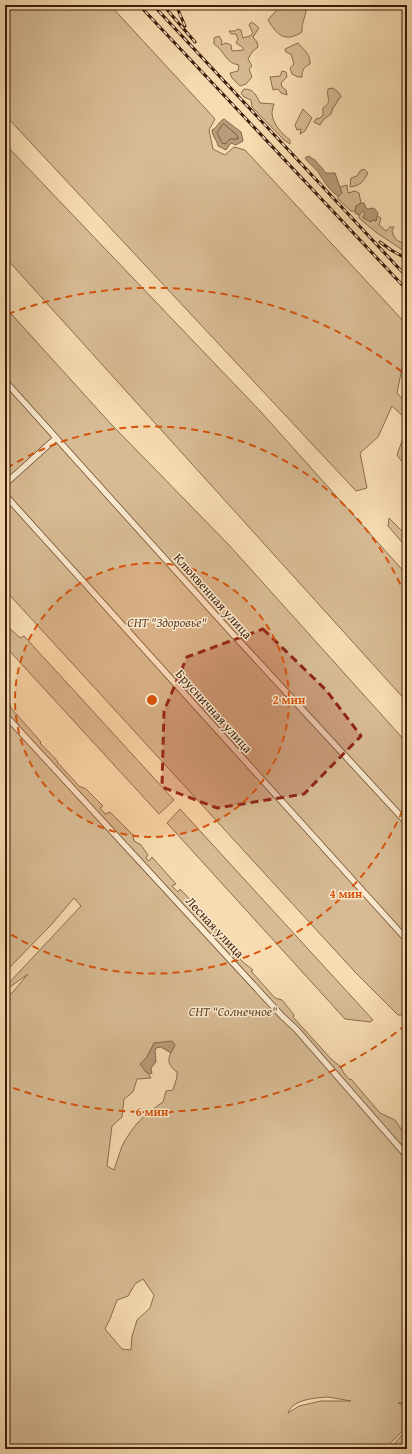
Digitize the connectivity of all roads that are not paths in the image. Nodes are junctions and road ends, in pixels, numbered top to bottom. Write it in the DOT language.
graph roads {
  1 [pos="5,381"];
  2 [pos="56,438"];
  3 [pos="5,484"];
  4 [pos="5,495"];
  5 [pos="5,715"];
  6 [pos="407,823"];
  7 [pos="407,940"];
  8 [pos="407,1156"];
  1 -- 2 [label="street, Клюквенная улица"];
  2 -- 3 [label="street"];
  2 -- 6 [label="street, Клюквенная улица"];
  4 -- 7 [label="street, Брусничная улица"];
  5 -- 8 [label="street, Лесная улица"];
}
